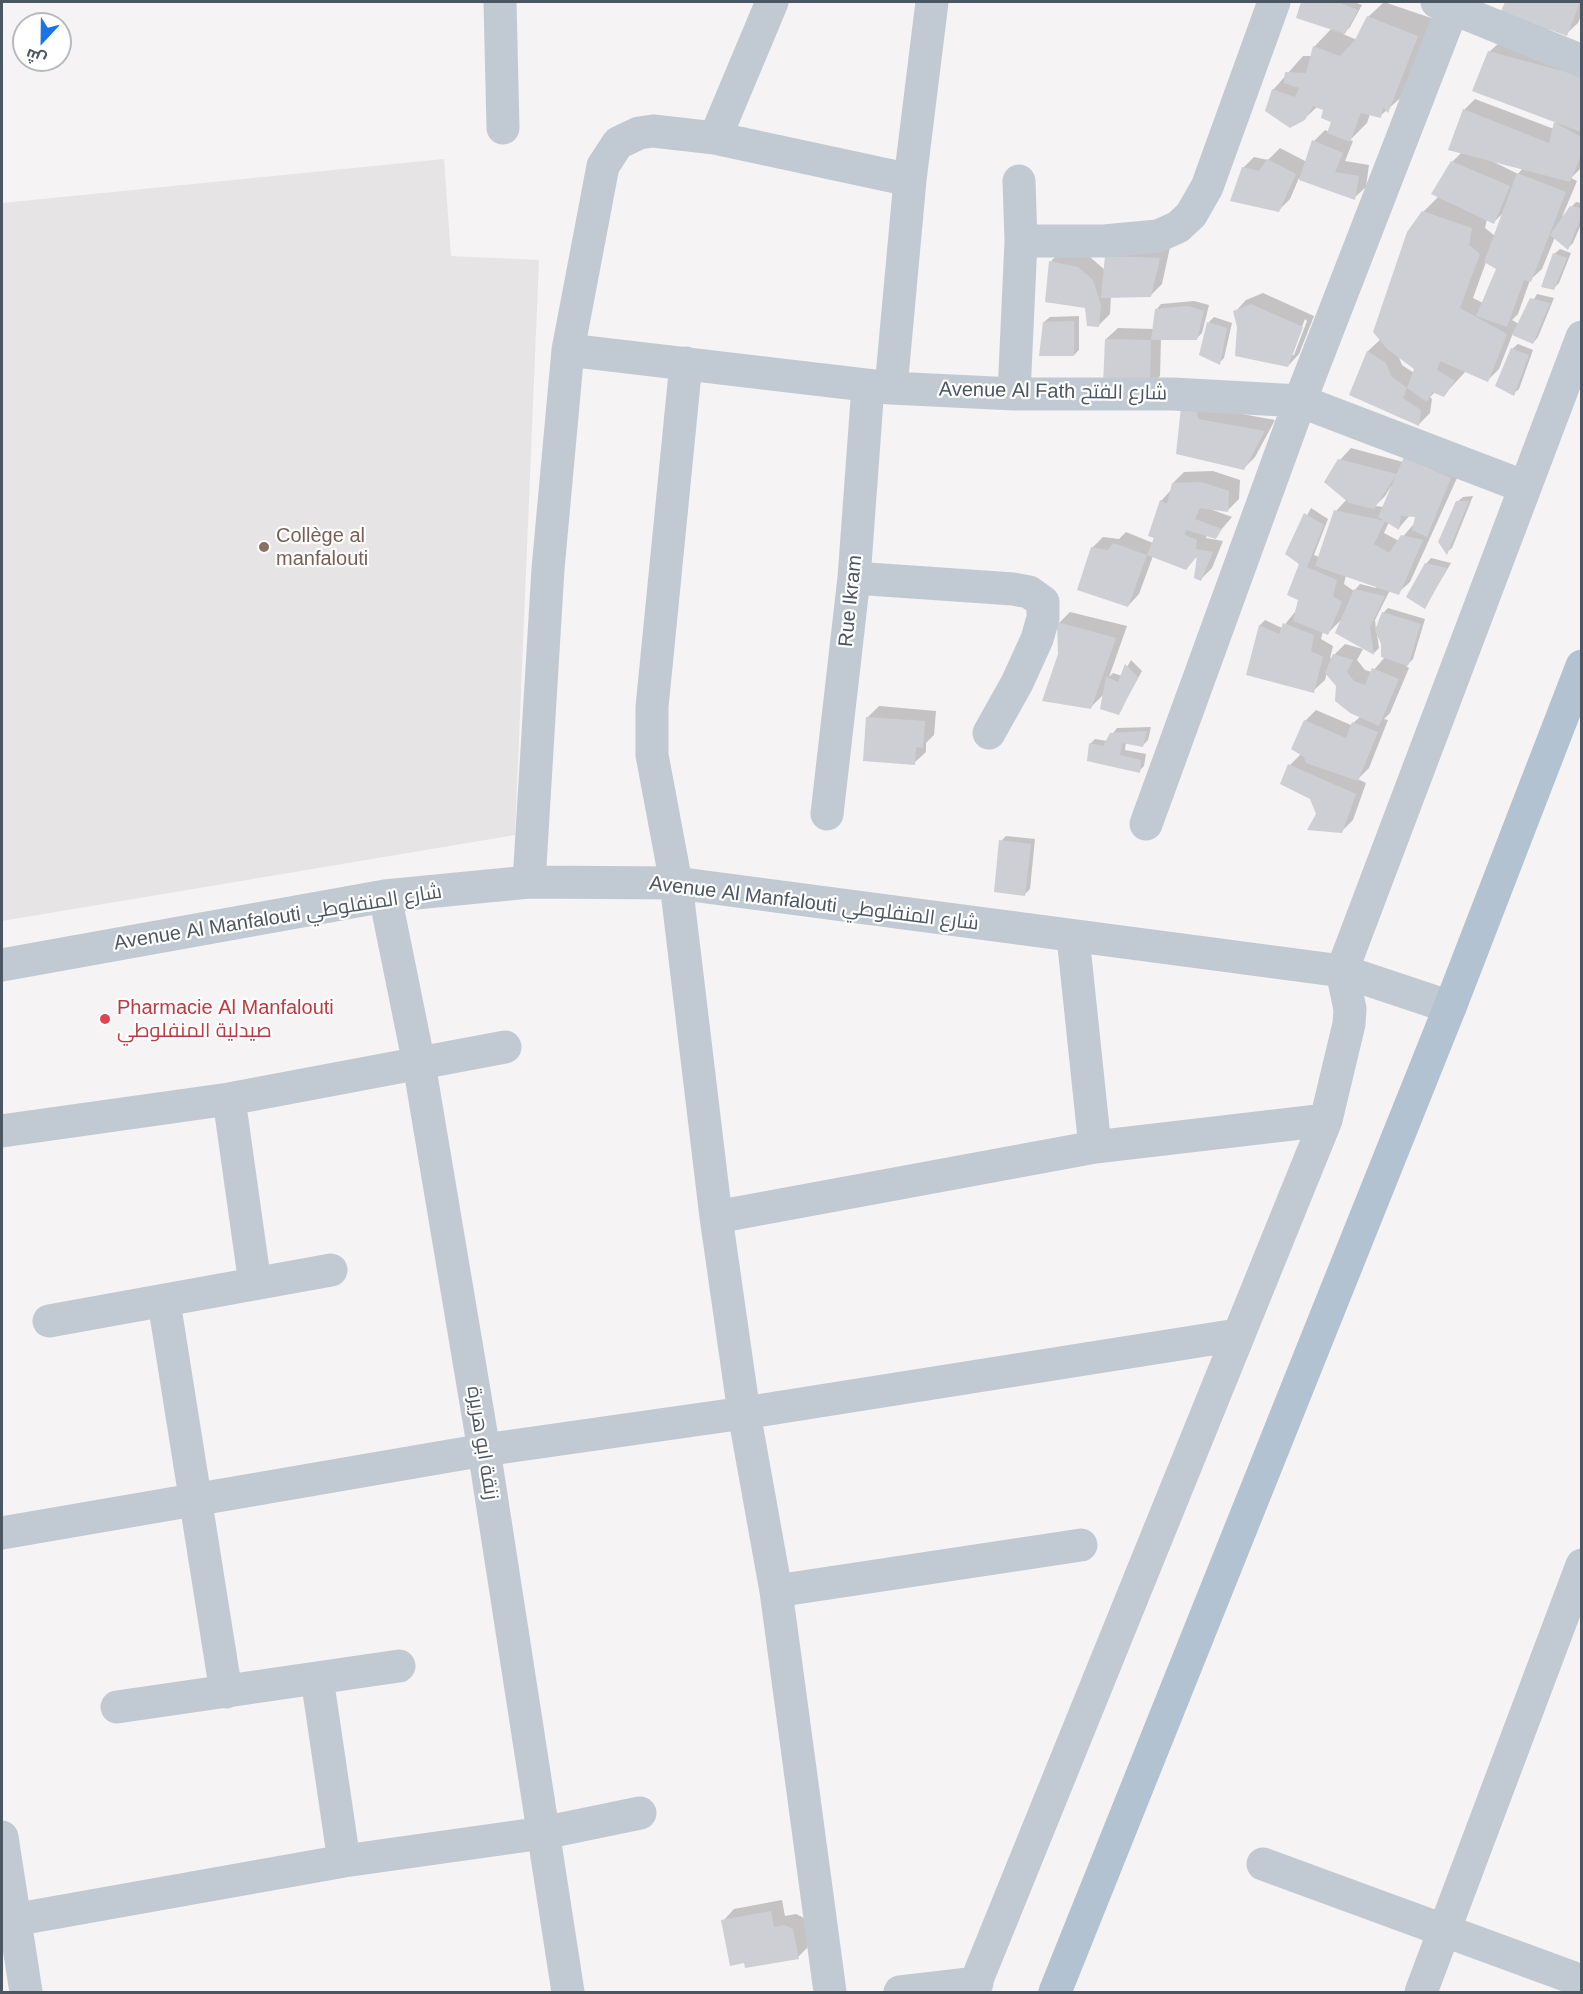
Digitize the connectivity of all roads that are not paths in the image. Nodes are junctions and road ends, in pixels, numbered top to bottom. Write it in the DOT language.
graph roads {
  1 [pos="500,2"];
  2 [pos="772,2"];
  3 [pos="932,2"];
  4 [pos="1274,2"];
  5 [pos="1448,4"];
  6 [pos="1581,62"];
  7 [pos="503,128"];
  8 [pos="715,138"];
  9 [pos="910,180"];
  10 [pos="1019,181"];
  11 [pos="1021,241"];
  12 [pos="1581,337"];
  13 [pos="568,350"];
  14 [pos="686,363"];
  15 [pos="879,387"];
  16 [pos="1014,394"];
  17 [pos="1300,401"];
  18 [pos="1525,487"];
  19 [pos="854,578"];
  20 [pos="1581,666"];
  21 [pos="989,733"];
  22 [pos="827,814"];
  23 [pos="1146,824"];
  24 [pos="529,882"];
  25 [pos="676,883"];
  26 [pos="385,896"];
  27 [pos="1073,937"];
  28 [pos="2,965"];
  29 [pos="1342,971"];
  30 [pos="1450,1008"];
  31 [pos="505,1047"];
  32 [pos="419,1064"];
  33 [pos="229,1099"];
  34 [pos="1326,1120"];
  35 [pos="2,1131"];
  36 [pos="1095,1147"];
  37 [pos="716,1217"];
  38 [pos="331,1270"];
  39 [pos="255,1284"];
  40 [pos="164,1302"];
  41 [pos="50,1321"];
  42 [pos="1237,1335"];
  43 [pos="744,1413"];
  44 [pos="484,1450"];
  45 [pos="196,1497"];
  46 [pos="2,1533"];
  47 [pos="1081,1545"];
  48 [pos="1581,1565"];
  49 [pos="776,1591"];
  50 [pos="399,1666"];
  51 [pos="317,1678"];
  52 [pos="226,1692"];
  53 [pos="117,1707"];
  54 [pos="640,1813"];
  55 [pos="543,1833"];
  56 [pos="2,1837"];
  57 [pos="344,1861"];
  58 [pos="1263,1864"];
  59 [pos="8,1921"];
  60 [pos="1444,1931"];
  61 [pos="1581,1981"];
  62 [pos="975,1988"];
  63 [pos="26,1992"];
  64 [pos="568,1992"];
  65 [pos="830,1992"];
  66 [pos="900,1992"];
  67 [pos="1055,1992"];
  68 [pos="1421,1992"];
  1 -- 7 [label="street"];
  2 -- 8 [label="street"];
  3 -- 9 [label="street, Rue Ikram"];
  4 -- 11 [label="street"];
  5 -- 6 [label="street"];
  5 -- 17 [label="street"];
  8 -- 9 [label="street"];
  8 -- 13 [label="street"];
  9 -- 15 [label="street, Rue Ikram"];
  10 -- 11 [label="street"];
  11 -- 16 [label="street"];
  12 -- 18 [label="street"];
  13 -- 14 [label="street, Avenue Al Fath شارع الفتح"];
  13 -- 24 [label="street"];
  14 -- 15 [label="street, Avenue Al Fath شارع الفتح"];
  14 -- 25 [label="street"];
  15 -- 16 [label="street, Avenue Al Fath شارع الفتح"];
  15 -- 19 [label="street, Rue Ikram"];
  16 -- 17 [label="street, Avenue Al Fath شارع الفتح"];
  17 -- 18 [label="street, Avenue Al Fath شارع الفتح"];
  17 -- 23 [label="street"];
  18 -- 29 [label="street"];
  19 -- 21 [label="street"];
  19 -- 22 [label="street, Rue Ikram"];
  20 -- 30 [label="main road"];
  24 -- 25 [label="street, Avenue Al Manfalouti شارع المنفلوطي"];
  24 -- 26 [label="street, Avenue Al Manfalouti شارع المنفلوطي"];
  25 -- 27 [label="street, Avenue Al Manfalouti شارع المنفلوطي"];
  25 -- 37 [label="street"];
  26 -- 28 [label="street, Avenue Al Manfalouti شارع المنفلوطي"];
  26 -- 32 [label="street, زنقة ابو هريرة"];
  27 -- 29 [label="street, Avenue Al Manfalouti شارع المنفلوطي"];
  27 -- 36 [label="street"];
  29 -- 30 [label="street, Avenue Al Manfalouti شارع المنفلوطي"];
  29 -- 34 [label="street"];
  30 -- 67 [label="main road"];
  31 -- 32 [label="street"];
  32 -- 33 [label="street"];
  32 -- 44 [label="street, زنقة ابو هريرة"];
  33 -- 35 [label="street"];
  33 -- 39 [label="street"];
  34 -- 36 [label="street"];
  34 -- 42 [label="street"];
  36 -- 37 [label="street"];
  37 -- 43 [label="street"];
  38 -- 39 [label="street"];
  39 -- 40 [label="street"];
  40 -- 41 [label="street"];
  40 -- 45 [label="street"];
  42 -- 43 [label="street"];
  42 -- 62 [label="street"];
  43 -- 44 [label="street"];
  43 -- 49 [label="street"];
  44 -- 45 [label="street"];
  44 -- 55 [label="street, زنقة ابو هريرة"];
  45 -- 46 [label="street"];
  45 -- 52 [label="street"];
  47 -- 49 [label="street"];
  48 -- 60 [label="street"];
  49 -- 65 [label="street"];
  50 -- 51 [label="street"];
  51 -- 52 [label="street"];
  51 -- 57 [label="street"];
  52 -- 53 [label="street"];
  54 -- 55 [label="street"];
  55 -- 57 [label="street"];
  55 -- 64 [label="street, زنقة ابو هريرة"];
  56 -- 59 [label="street"];
  57 -- 59 [label="street"];
  58 -- 60 [label="street"];
  59 -- 63 [label="street"];
  60 -- 61 [label="street"];
  60 -- 68 [label="street"];
  62 -- 66 [label="street"];
}
